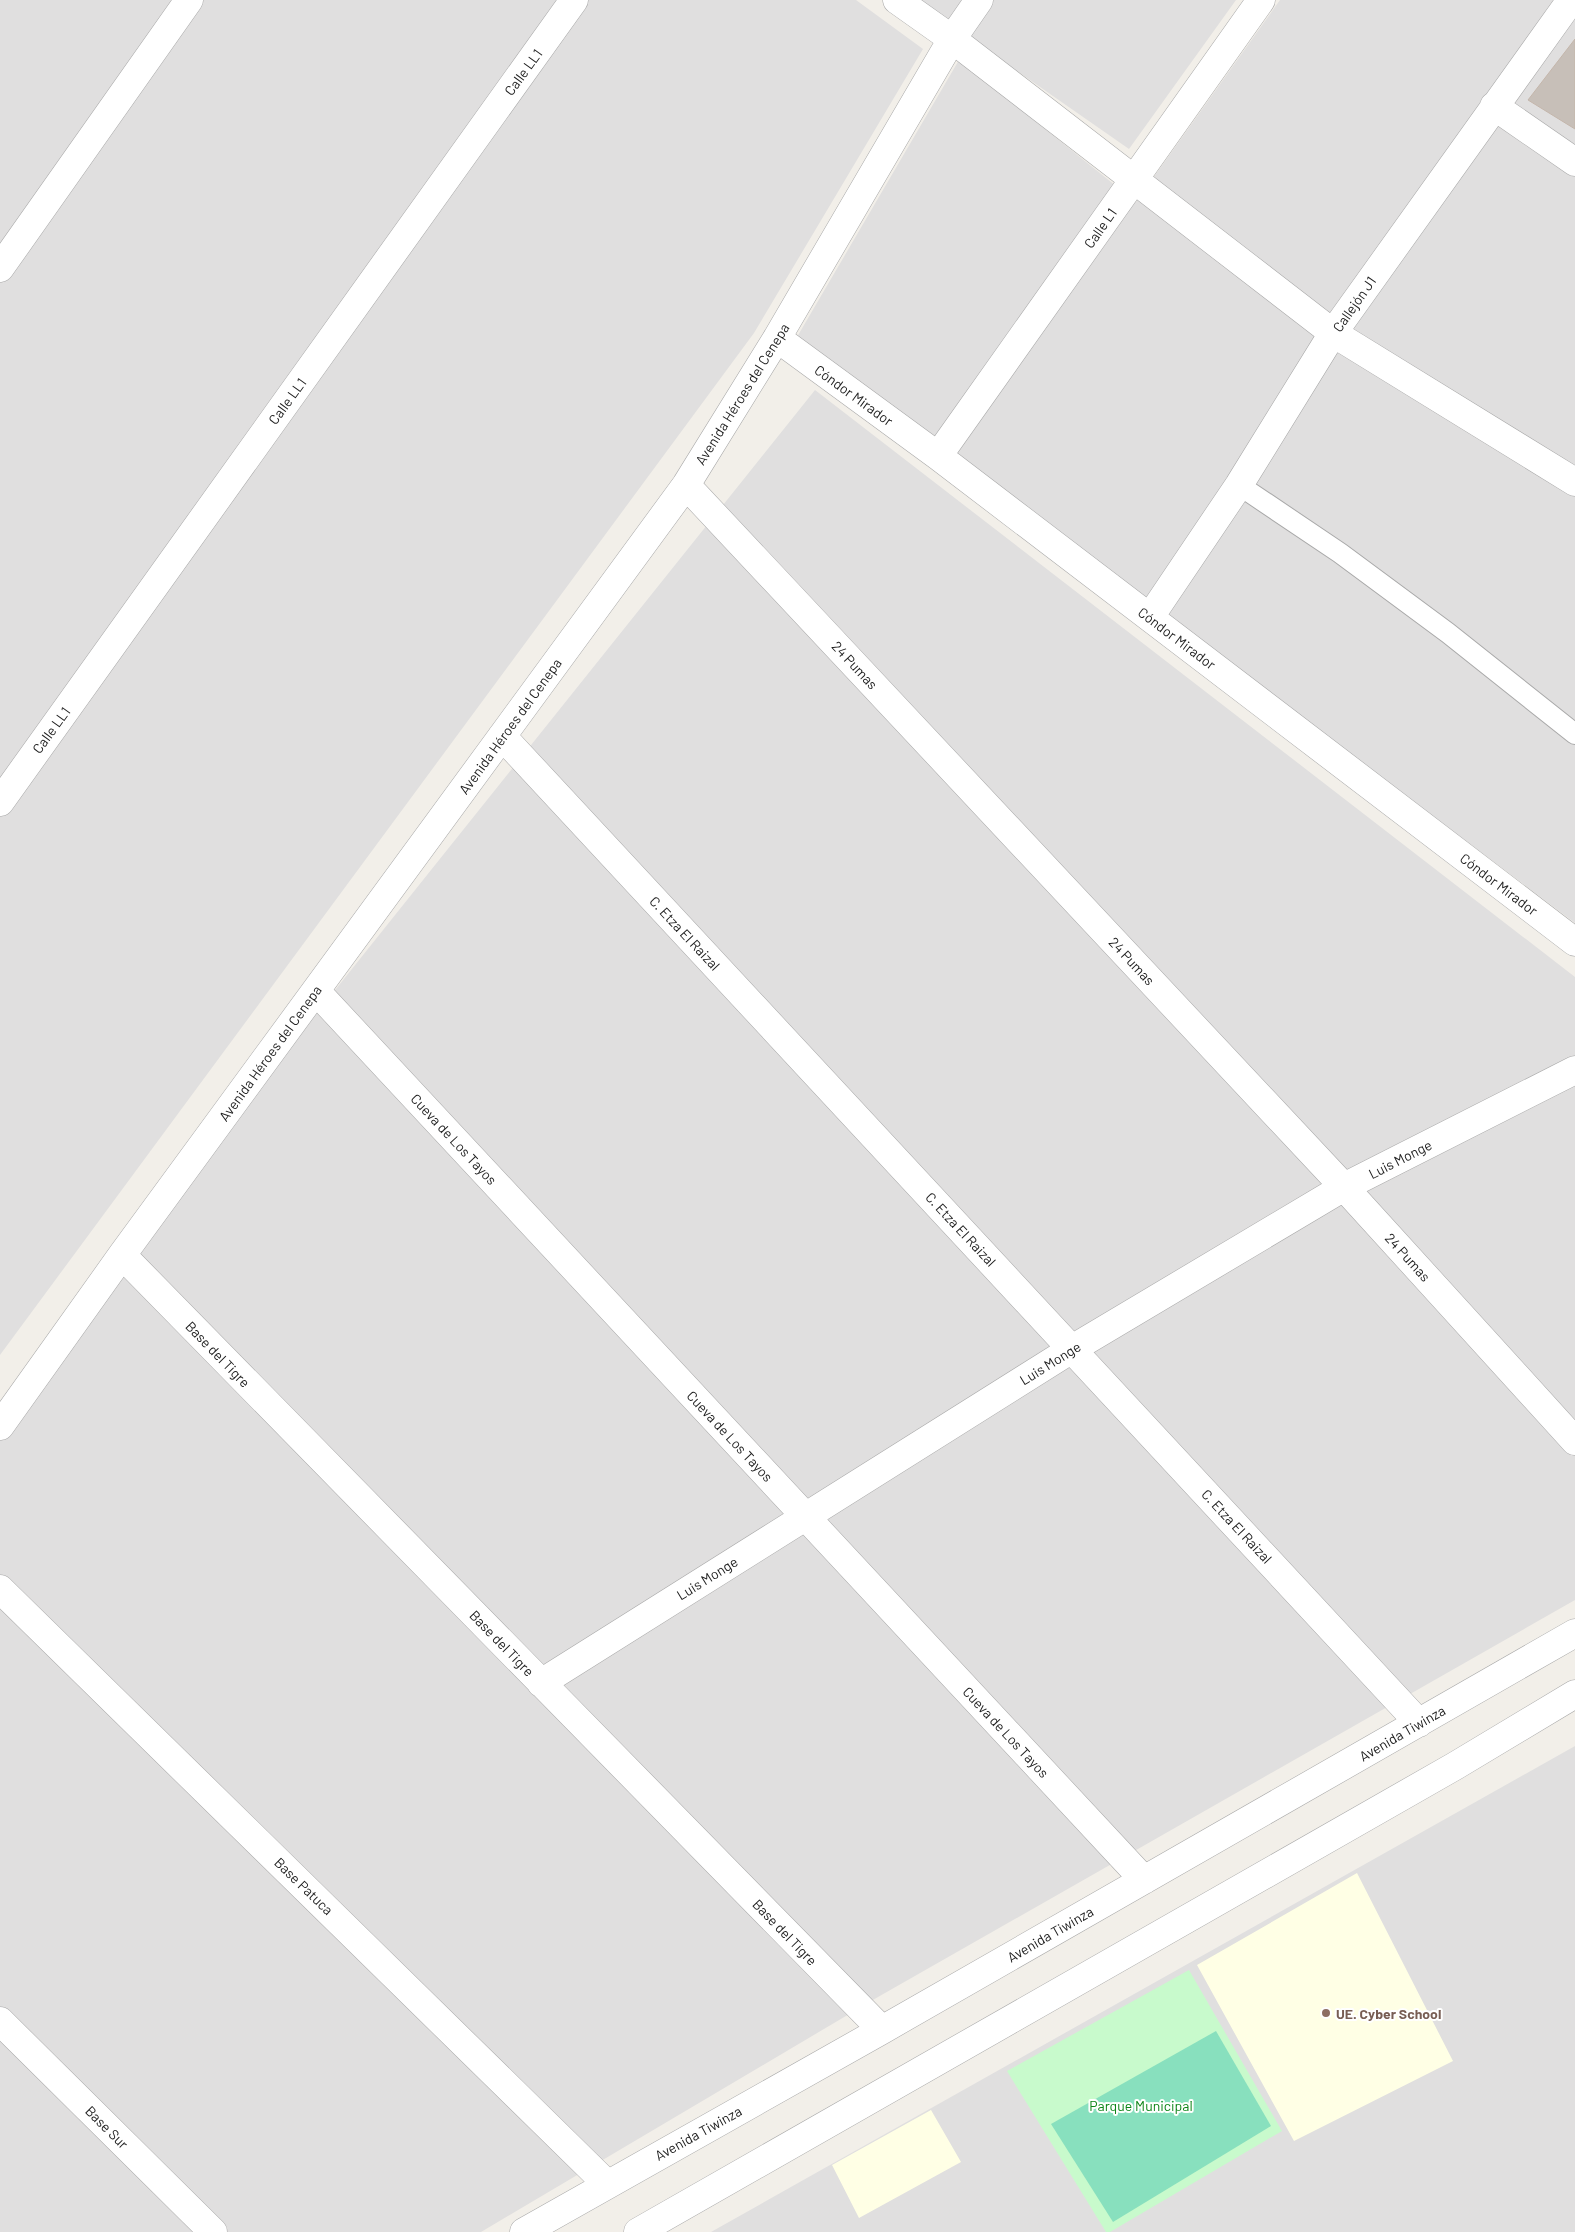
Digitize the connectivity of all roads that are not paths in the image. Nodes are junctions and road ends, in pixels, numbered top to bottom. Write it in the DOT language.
graph roads {
  1 [pos="189,0"];
  2 [pos="574,0"];
  3 [pos="897,0"];
  4 [pos="979,0"];
  5 [pos="1261,0"];
  6 [pos="1571,0"];
  7 [pos="952,39"];
  8 [pos="1494,106"];
  9 [pos="1575,162"];
  10 [pos="1134,181"];
  11 [pos="4,252"];
  12 [pos="1333,333"];
  13 [pos="777,338"];
  14 [pos="938,456"];
  15 [pos="1575,482"];
  16 [pos="686,485"];
  17 [pos="1239,485"];
  18 [pos="1150,617"];
  19 [pos="1575,734"];
  20 [pos="502,736"];
  21 [pos="0,802"];
  22 [pos="1575,942"];
  23 [pos="316,991"];
  24 [pos="1575,1070"];
  25 [pos="1344,1187"];
  26 [pos="122,1256"];
  27 [pos="1072,1349"];
  28 [pos="0,1426"];
  29 [pos="1575,1440"];
  30 [pos="805,1517"];
  31 [pos="0,1589"];
  32 [pos="1575,1633"];
  33 [pos="541,1683"];
  34 [pos="1575,1694"];
  35 [pos="1419,1723"];
  36 [pos="1144,1880"];
  37 [pos="0,2021"];
  38 [pos="882,2030"];
  39 [pos="607,2184"];
  40 [pos="213,2232"];
  41 [pos="524,2232"];
  42 [pos="638,2232"];
  1 -- 11 [label="street"];
  2 -- 21 [label="street, Calle LL1"];
  3 -- 7 [label="street"];
  4 -- 7 [label="street, Avenida Héroes del Cenepa"];
  5 -- 10 [label="street, Calle L1"];
  6 -- 8 [label="street, Callejón J1"];
  7 -- 10 [label="street"];
  7 -- 13 [label="street, Avenida Héroes del Cenepa"];
  8 -- 9 [label="street"];
  8 -- 12 [label="street, Callejón J1"];
  10 -- 12 [label="street"];
  10 -- 14 [label="street, Calle L1"];
  12 -- 15 [label="street"];
  12 -- 17 [label="street, Callejón J1"];
  13 -- 14 [label="street, Cóndor Mirador"];
  13 -- 16 [label="street, Avenida Héroes del Cenepa"];
  14 -- 18 [label="street, Cóndor Mirador"];
  16 -- 20 [label="street, Avenida Héroes del Cenepa"];
  16 -- 25 [label="street, 24 Pumas"];
  17 -- 18 [label="street, Callejón J1"];
  17 -- 19 [label="lane"];
  18 -- 22 [label="street, Cóndor Mirador"];
  20 -- 23 [label="street, Avenida Héroes del Cenepa"];
  20 -- 27 [label="street, C. Etza El Raizal"];
  23 -- 26 [label="street, Avenida Héroes del Cenepa"];
  23 -- 30 [label="street, Cueva de Los Tayos"];
  24 -- 25 [label="street, Luis Monge"];
  25 -- 27 [label="street, Luis Monge"];
  25 -- 29 [label="street, 24 Pumas"];
  26 -- 28 [label="street, Avenida Héroes del Cenepa"];
  26 -- 33 [label="street, Base del Tigre"];
  27 -- 30 [label="street, Luis Monge"];
  27 -- 35 [label="street, C. Etza El Raizal"];
  30 -- 33 [label="street, Luis Monge"];
  30 -- 36 [label="street, Cueva de Los Tayos"];
  31 -- 39 [label="street, Base Patuca"];
  32 -- 35 [label="street, Avenida Tiwinza"];
  33 -- 38 [label="street, Base del Tigre"];
  34 -- 42 [label="street"];
  35 -- 36 [label="street, Avenida Tiwinza"];
  36 -- 38 [label="street, Avenida Tiwinza"];
  37 -- 40 [label="street, Base Sur"];
  38 -- 39 [label="street, Avenida Tiwinza"];
  39 -- 41 [label="street, Avenida Tiwinza"];
}
